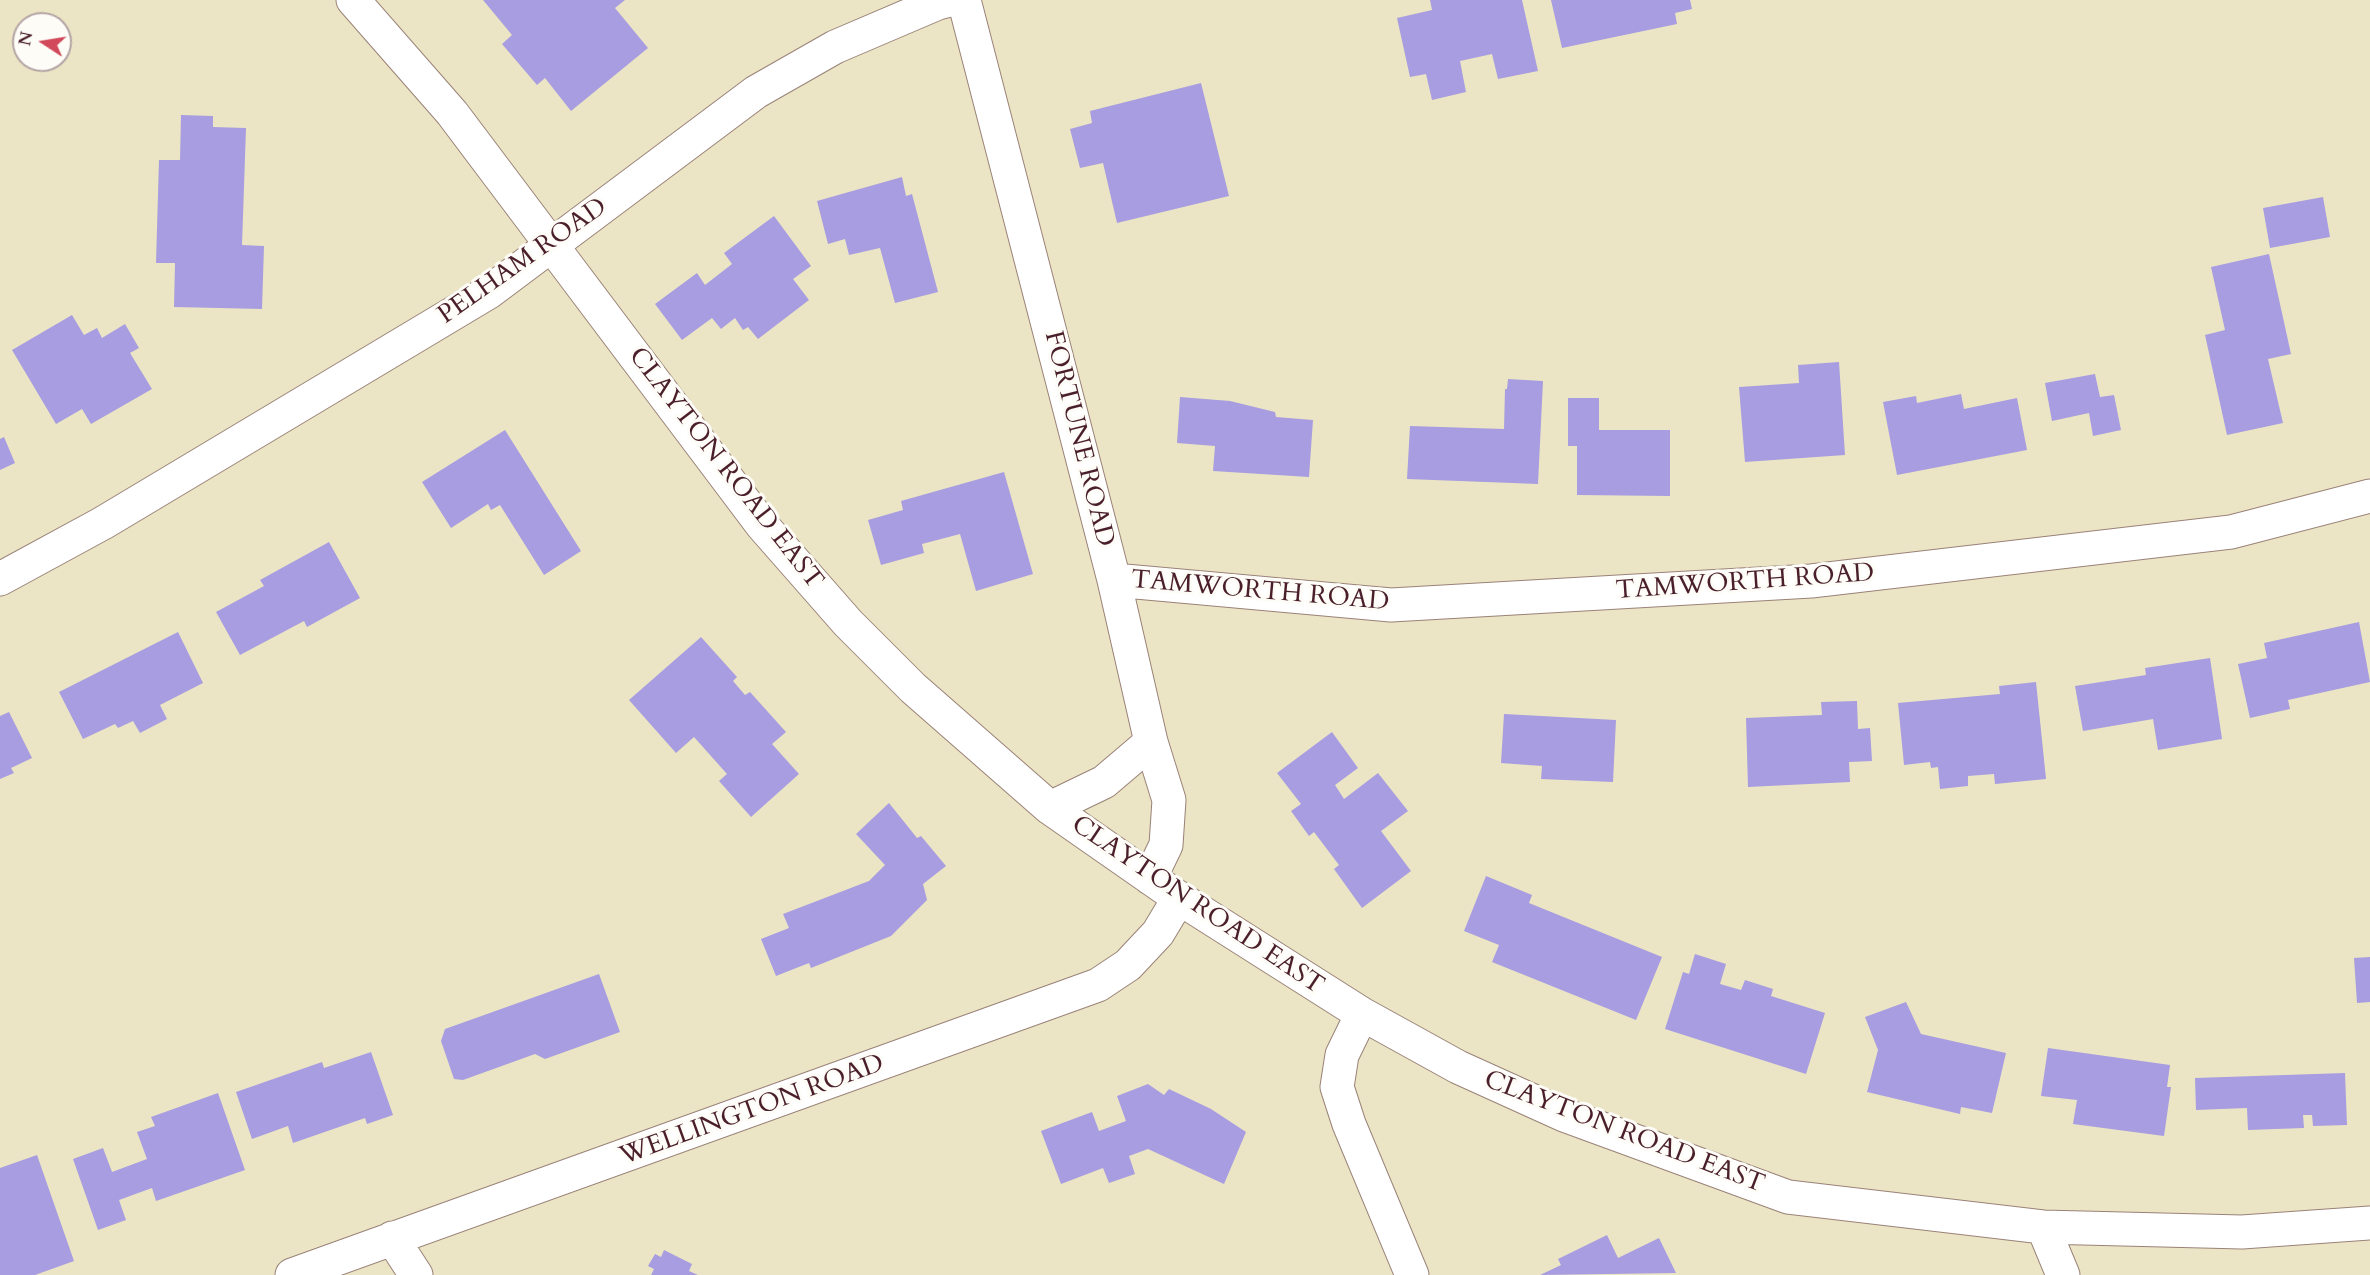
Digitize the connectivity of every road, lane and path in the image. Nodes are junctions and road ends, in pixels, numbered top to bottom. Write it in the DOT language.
graph roads {
  1 [pos="353,0"];
  2 [pos="950,0"];
  3 [pos="964,0"];
  4 [pos="552,244"];
  5 [pos="2370,496"];
  6 [pos="0,579"];
  7 [pos="1114,580"];
  8 [pos="1151,742"];
  9 [pos="1050,808"];
  10 [pos="1150,878"];
  11 [pos="1179,898"];
  12 [pos="1362,1014"];
  13 [pos="2370,1223"];
  14 [pos="2043,1227"];
  15 [pos="392,1238"];
  16 [pos="292,1275"];
  17 [pos="416,1275"];
  18 [pos="1412,1275"];
  19 [pos="2063,1275"];
  1 -- 4 [label="street, CLAYTON ROAD EAST"];
  2 -- 4 [label="street, PELHAM ROAD"];
  3 -- 7 [label="street, FORTUNE ROAD"];
  4 -- 6 [label="street, PELHAM ROAD"];
  4 -- 9 [label="street, CLAYTON ROAD EAST"];
  5 -- 7 [label="street, TAMWORTH ROAD"];
  7 -- 8 [label="street, FORTUNE ROAD"];
  8 -- 9 [label="street"];
  8 -- 10 [label="street, FORTUNE ROAD"];
  9 -- 10 [label="street, CLAYTON ROAD EAST"];
  10 -- 11 [label="street, CLAYTON ROAD EAST"];
  11 -- 12 [label="street, CLAYTON ROAD EAST"];
  11 -- 15 [label="street, WELLINGTON ROAD"];
  12 -- 14 [label="street, CLAYTON ROAD EAST"];
  12 -- 18 [label="street"];
  13 -- 14 [label="street, CLAYTON ROAD EAST"];
  14 -- 19 [label="street"];
  15 -- 16 [label="street, WELLINGTON ROAD"];
  15 -- 17 [label="street"];
}
